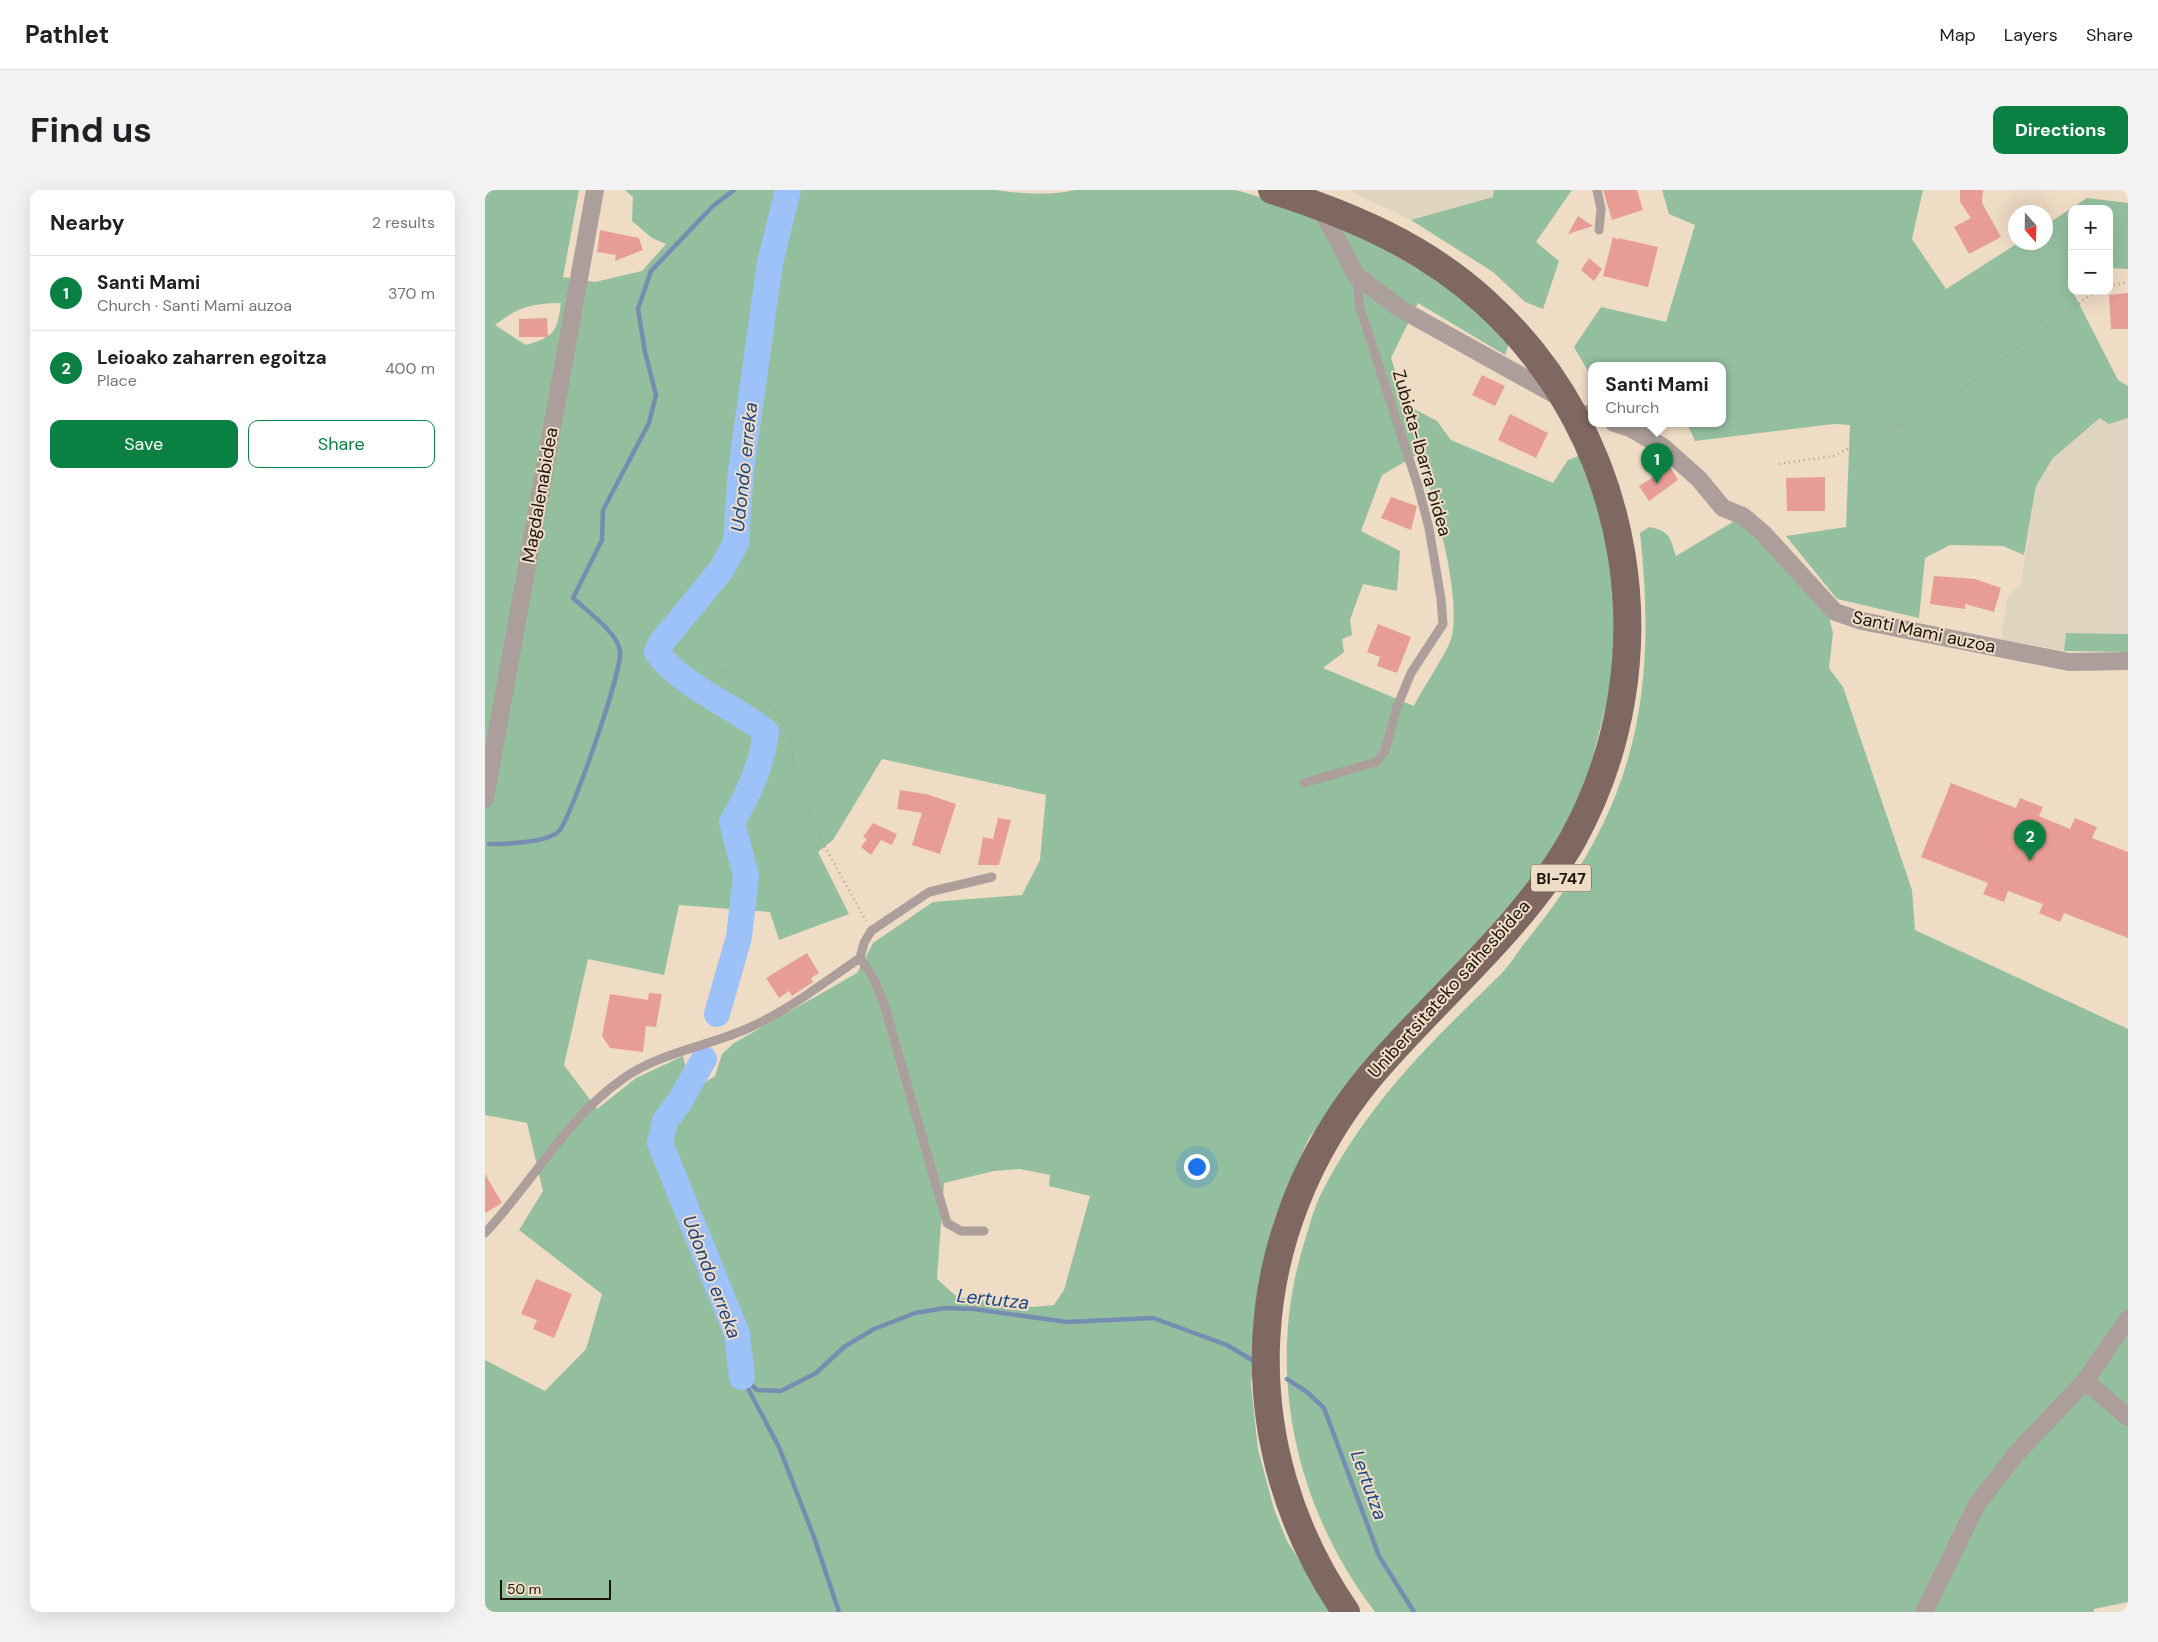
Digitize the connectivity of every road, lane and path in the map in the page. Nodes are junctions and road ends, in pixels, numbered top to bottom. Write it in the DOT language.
graph roads {
  1 [pos="595,190"];
  2 [pos="1272,190"];
  3 [pos="1597,190"];
  4 [pos="1317,198"];
  5 [pos="1599,230"];
  6 [pos="1356,275"];
  7 [pos="2128,282"];
  8 [pos="2113,285"];
  9 [pos="2091,295"];
  10 [pos="1582,410"];
  11 [pos="1588,421"];
  12 [pos="1591,427"];
  13 [pos="1627,427"];
  14 [pos="1779,464"];
  15 [pos="2128,661"];
  16 [pos="711,667"];
  17 [pos="488,762"];
  18 [pos="1305,783"];
  19 [pos="485,799"];
  20 [pos="993,877"];
  21 [pos="871,931"];
  22 [pos="860,958"];
  23 [pos="984,1231"];
  24 [pos="485,1233"];
  25 [pos="2128,1319"];
  26 [pos="2085,1381"];
  27 [pos="2128,1417"];
  28 [pos="1346,1612"];
  29 [pos="1362,1612"];
  30 [pos="1924,1612"];
  1 -- 17 [label="street, Magdalenabidea"];
  2 -- 4 [label="main road, Unibertsitateko saihesbidea / BI-747"];
  3 -- 5 [label="lane"];
  4 -- 6 [label="street"];
  4 -- 10 [label="main road, Unibertsitateko saihesbidea / BI-747"];
  6 -- 10 [label="street"];
  6 -- 18 [label="lane, Zubieta-Ibarra bidea"];
  7 -- 8 [label="path"];
  9 -- 14 [label="path"];
  10 -- 11 [label="main road, Unibertsitateko saihesbidea / BI-747"];
  10 -- 28 [label="main road, Unibertsitateko saihesbidea / BI-747"];
  12 -- 29 [label="main road, Unibertsitateko saihesbidea / BI-747"];
  13 -- 15 [label="street, Santi Mami auzoa"];
  16 -- 21 [label="path"];
  17 -- 19 [label="street, Magdalenabidea"];
  20 -- 21 [label="lane"];
  21 -- 22 [label="lane"];
  22 -- 23 [label="lane"];
  22 -- 24 [label="lane"];
  25 -- 26 [label="street"];
  26 -- 27 [label="street"];
  26 -- 30 [label="street"];
}
